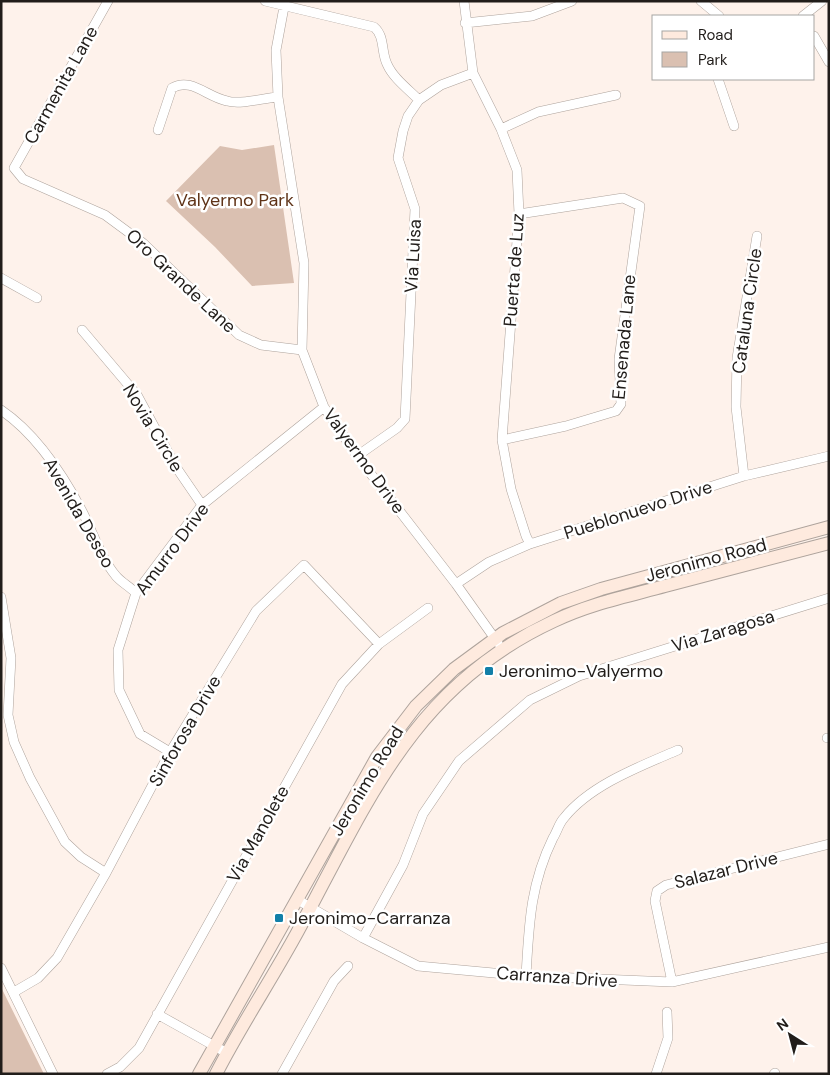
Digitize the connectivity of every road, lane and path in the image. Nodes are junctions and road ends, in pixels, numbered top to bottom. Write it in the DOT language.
graph roads {
  1 [pos="108,1"];
  2 [pos="265,1"];
  3 [pos="464,1"];
  4 [pos="572,1"];
  5 [pos="701,1"];
  6 [pos="822,1"];
  7 [pos="284,8"];
  8 [pos="718,15"];
  9 [pos="804,15"];
  10 [pos="465,23"];
  11 [pos="815,38"];
  12 [pos="829,62"];
  13 [pos="473,73"];
  14 [pos="718,80"];
  15 [pos="616,94"];
  16 [pos="278,97"];
  17 [pos="420,100"];
  18 [pos="734,126"];
  19 [pos="502,129"];
  20 [pos="158,130"];
  21 [pos="14,168"];
  22 [pos="519,214"];
  23 [pos="757,236"];
  24 [pos="1,278"];
  25 [pos="37,298"];
  26 [pos="82,330"];
  27 [pos="302,350"];
  28 [pos="324,407"];
  29 [pos="1,410"];
  30 [pos="502,440"];
  31 [pos="357,456"];
  32 [pos="829,456"];
  33 [pos="744,476"];
  34 [pos="202,505"];
  35 [pos="829,527"];
  36 [pos="829,543"];
  37 [pos="530,544"];
  38 [pos="456,584"];
  39 [pos="136,593"];
  40 [pos="1,597"];
  41 [pos="829,598"];
  42 [pos="428,608"];
  43 [pos="379,644"];
  44 [pos="498,644"];
  45 [pos="678,750"];
  46 [pos="170,752"];
  47 [pos="829,844"];
  48 [pos="106,874"];
  49 [pos="298,900"];
  50 [pos="311,907"];
  51 [pos="363,938"];
  52 [pos="829,947"];
  53 [pos="348,966"];
  54 [pos="1,968"];
  55 [pos="526,976"];
  56 [pos="672,982"];
  57 [pos="14,992"];
  58 [pos="667,1012"];
  59 [pos="157,1014"];
  60 [pos="215,1046"];
  61 [pos="227,1052"];
  62 [pos="53,1074"];
  63 [pos="106,1074"];
  64 [pos="199,1074"];
  65 [pos="216,1074"];
  66 [pos="282,1074"];
  67 [pos="656,1074"];
  1 -- 21 [label="street, Carmenita Lane"];
  2 -- 7 [label="street"];
  3 -- 10 [label="street, Puerta de Luz"];
  4 -- 10 [label="street"];
  5 -- 8 [label="street"];
  6 -- 9 [label="street"];
  7 -- 16 [label="street, Valyermo Drive"];
  7 -- 17 [label="street"];
  10 -- 13 [label="street, Puerta de Luz"];
  11 -- 12 [label="street"];
  13 -- 17 [label="street, Via Luisa"];
  13 -- 19 [label="street, Puerta de Luz"];
  14 -- 18 [label="street"];
  15 -- 19 [label="street"];
  16 -- 20 [label="street"];
  16 -- 27 [label="street, Valyermo Drive"];
  17 -- 31 [label="street, Via Luisa"];
  19 -- 22 [label="street, Puerta de Luz"];
  21 -- 27 [label="street, Oro Grande Lane"];
  22 -- 30 [label="street, Puerta de Luz"];
  22 -- 30 [label="street, Ensenada Lane"];
  23 -- 33 [label="street, Cataluna Circle"];
  24 -- 25 [label="street"];
  26 -- 34 [label="street, Novia Circle"];
  27 -- 28 [label="street, Valyermo Drive"];
  28 -- 31 [label="street, Valyermo Drive"];
  28 -- 34 [label="street, Amurro Drive"];
  29 -- 39 [label="street, Avenida Deseo"];
  30 -- 37 [label="street, Puerta de Luz"];
  31 -- 38 [label="street, Valyermo Drive"];
  32 -- 33 [label="street, Pueblonuevo Drive"];
  33 -- 37 [label="street, Pueblonuevo Drive"];
  34 -- 39 [label="street, Amurro Drive"];
  35 -- 44 [label="main road, Jeronimo Road"];
  36 -- 44 [label="main road, Jeronimo Road"];
  37 -- 38 [label="street, Pueblonuevo Drive"];
  38 -- 44 [label="street, Valyermo Drive"];
  39 -- 46 [label="street, Amurro Drive"];
  40 -- 48 [label="street"];
  41 -- 51 [label="street, Via Zaragosa"];
  42 -- 43 [label="street, Via Manolete"];
  43 -- 46 [label="street, Sinforosa Drive"];
  43 -- 59 [label="street, Via Manolete"];
  44 -- 49 [label="main road, Jeronimo Road"];
  44 -- 50 [label="main road, Jeronimo Road"];
  45 -- 55 [label="street"];
  46 -- 48 [label="street, Sinforosa Drive"];
  47 -- 56 [label="street, Salazar Drive"];
  48 -- 57 [label="street, Sinforosa Drive"];
  49 -- 50 [label="street, Carranza Drive"];
  49 -- 60 [label="main road, Jeronimo Road"];
  50 -- 51 [label="street, Carranza Drive"];
  50 -- 61 [label="main road, Jeronimo Road"];
  51 -- 55 [label="street, Carranza Drive"];
  52 -- 56 [label="street, Carranza Drive"];
  53 -- 66 [label="street"];
  54 -- 57 [label="street"];
  55 -- 56 [label="street, Carranza Drive"];
  57 -- 62 [label="street"];
  58 -- 67 [label="street"];
  59 -- 60 [label="street"];
  59 -- 63 [label="street, Via Manolete"];
  60 -- 61 [label="street"];
  60 -- 64 [label="main road, Jeronimo Road"];
  61 -- 65 [label="main road, Jeronimo Road"];
}
